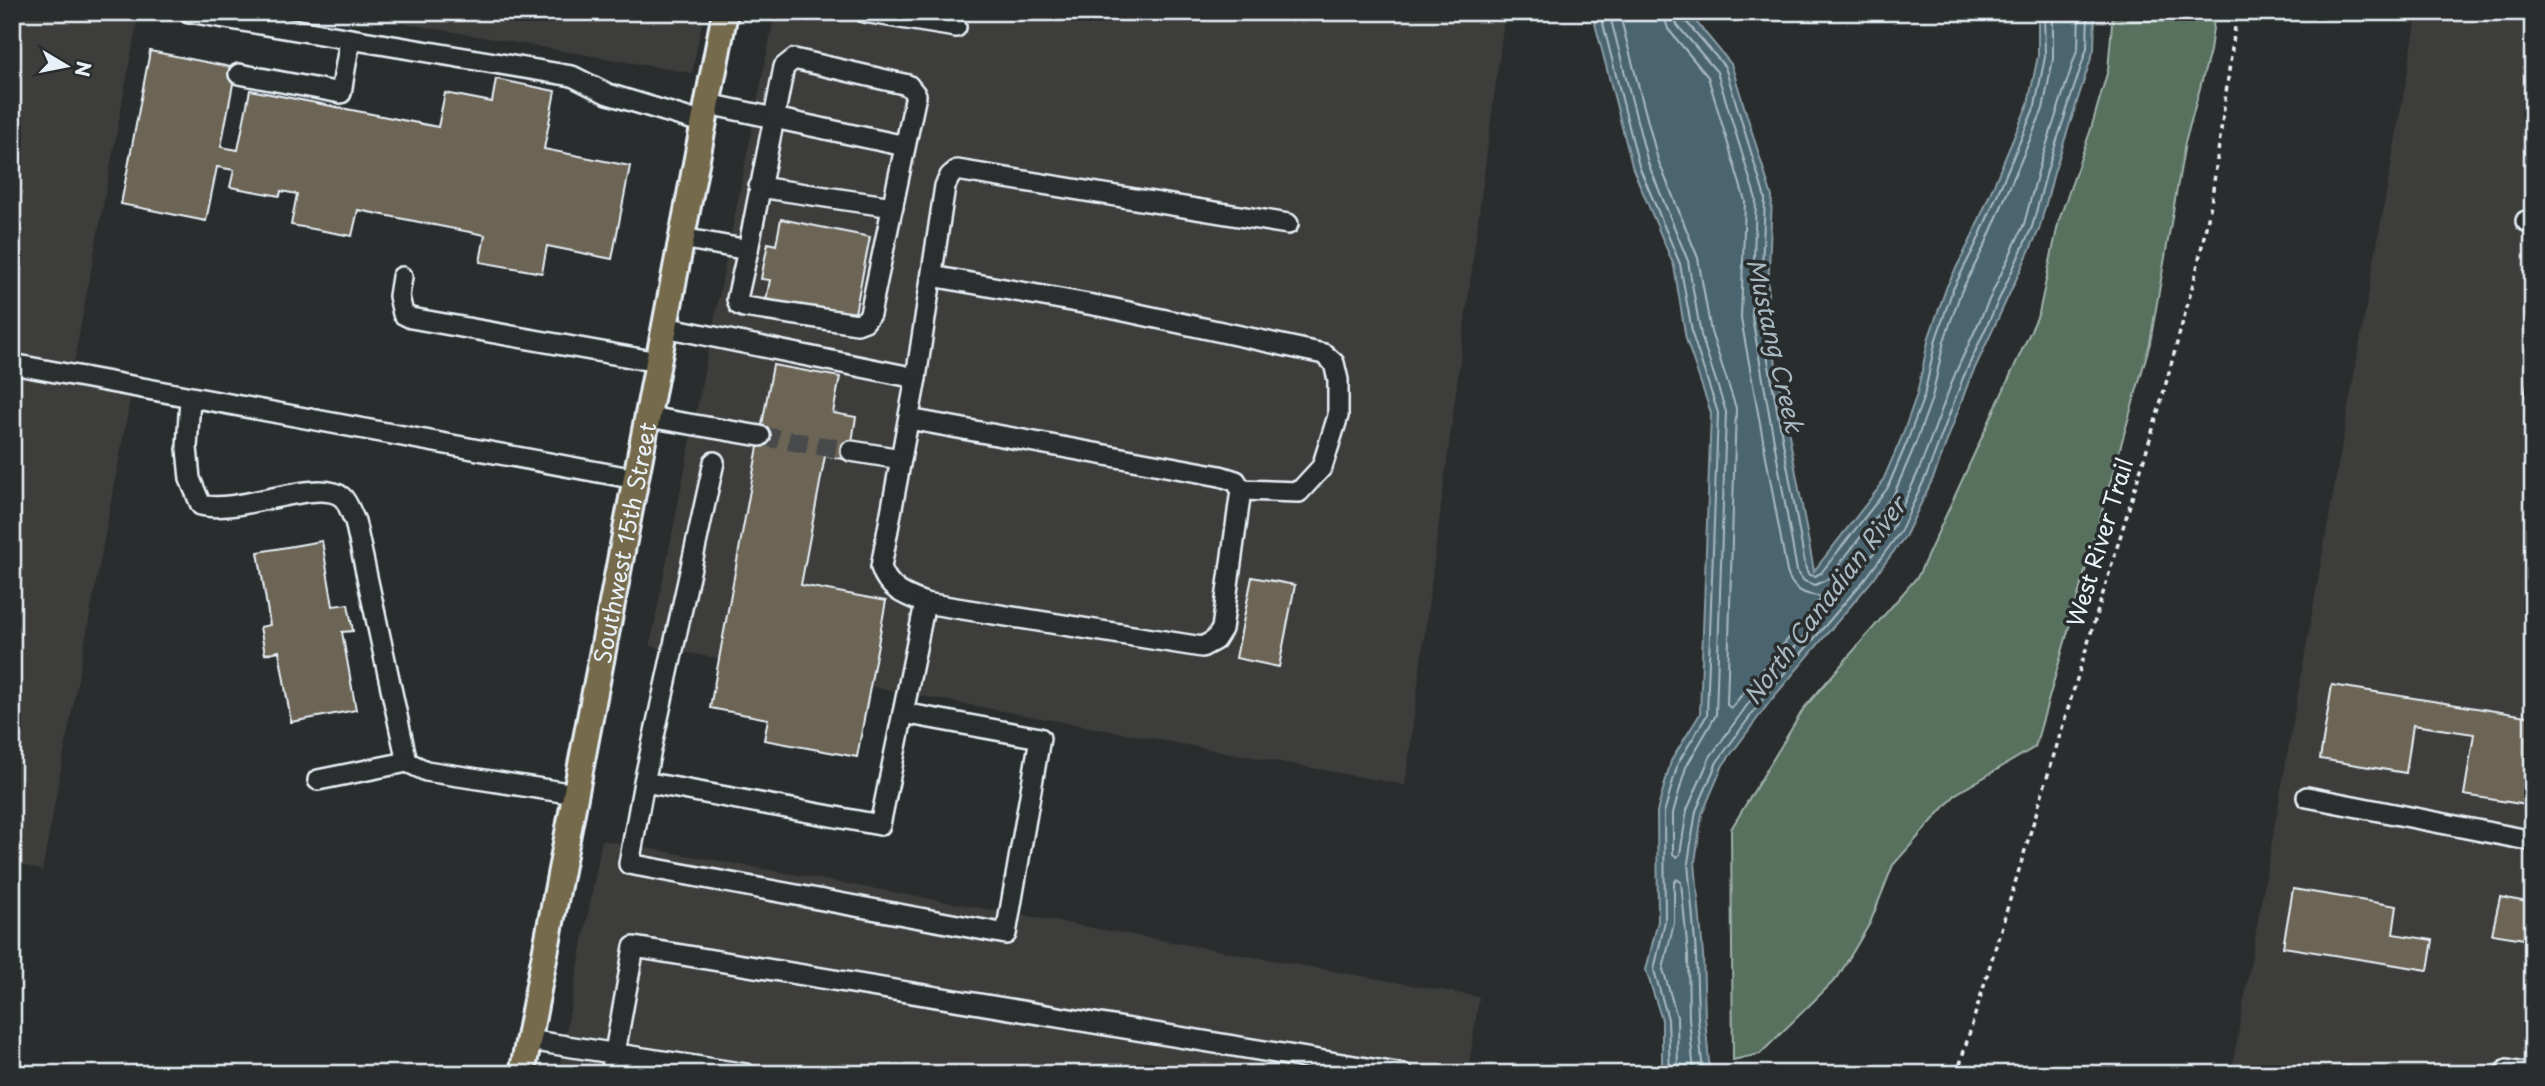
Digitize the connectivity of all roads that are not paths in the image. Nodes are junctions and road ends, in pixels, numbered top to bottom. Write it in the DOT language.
graph roads {
  1 [pos="190,12"];
  2 [pos="725,12"];
  3 [pos="864,12"];
  4 [pos="956,27"];
  5 [pos="351,40"];
  6 [pos="239,74"];
  7 [pos="706,114"];
  8 [pos="774,118"];
  9 [pos="905,146"];
  10 [pos="759,187"];
  11 [pos="893,206"];
  12 [pos="1289,224"];
  13 [pos="682,238"];
  14 [pos="748,250"];
  15 [pos="932,276"];
  16 [pos="402,277"];
  17 [pos="665,327"];
  18 [pos="658,362"];
  19 [pos="12,365"];
  20 [pos="916,378"];
  21 [pos="190,398"];
  22 [pos="648,416"];
  23 [pos="909,419"];
  24 [pos="760,436"];
  25 [pos="851,451"];
  26 [pos="901,459"];
  27 [pos="714,462"];
  28 [pos="636,478"];
  29 [pos="1241,490"];
  30 [pos="925,603"];
  31 [pos="903,713"];
  32 [pos="407,762"];
  33 [pos="318,780"];
  34 [pos="644,782"];
  35 [pos="575,794"];
  36 [pos="2307,797"];
  37 [pos="2533,841"];
  38 [pos="528,1040"];
  39 [pos="615,1052"];
  40 [pos="522,1074"];
  41 [pos="611,1074"];
  42 [pos="747,1074"];
  43 [pos="1403,1074"];
  44 [pos="2506,1074"];
  45 [pos="2530,1074"];
  1 -- 5 [label="lane"];
  2 -- 7 [label="main road, Southwest 15th Street"];
  3 -- 4 [label="lane"];
  5 -- 6 [label="lane"];
  5 -- 7 [label="lane"];
  7 -- 8 [label="lane"];
  7 -- 13 [label="main road, Southwest 15th Street"];
  8 -- 9 [label="lane"];
  8 -- 9 [label="lane"];
  8 -- 10 [label="lane"];
  9 -- 11 [label="lane"];
  10 -- 11 [label="lane"];
  10 -- 14 [label="lane"];
  11 -- 14 [label="lane"];
  12 -- 15 [label="lane"];
  13 -- 14 [label="lane"];
  13 -- 17 [label="main road, Southwest 15th Street"];
  15 -- 20 [label="lane"];
  15 -- 29 [label="lane"];
  16 -- 18 [label="lane"];
  17 -- 18 [label="main road, Southwest 15th Street"];
  17 -- 20 [label="lane"];
  18 -- 22 [label="main road, Southwest 15th Street"];
  19 -- 21 [label="lane"];
  20 -- 23 [label="lane"];
  21 -- 28 [label="lane"];
  21 -- 32 [label="lane"];
  22 -- 24 [label="lane"];
  22 -- 28 [label="main road, Southwest 15th Street"];
  23 -- 26 [label="lane"];
  23 -- 29 [label="lane"];
  25 -- 26 [label="lane"];
  26 -- 30 [label="lane"];
  27 -- 34 [label="lane"];
  28 -- 35 [label="main road, Southwest 15th Street"];
  29 -- 30 [label="lane"];
  30 -- 31 [label="lane"];
  31 -- 34 [label="lane"];
  31 -- 34 [label="lane"];
  32 -- 33 [label="lane"];
  32 -- 35 [label="lane"];
  35 -- 38 [label="main road, Southwest 15th Street"];
  36 -- 37 [label="lane"];
  38 -- 39 [label="lane"];
  38 -- 40 [label="main road, Southwest 15th Street"];
  39 -- 41 [label="lane"];
  39 -- 42 [label="lane"];
  39 -- 43 [label="lane"];
  44 -- 45 [label="lane"];
}
